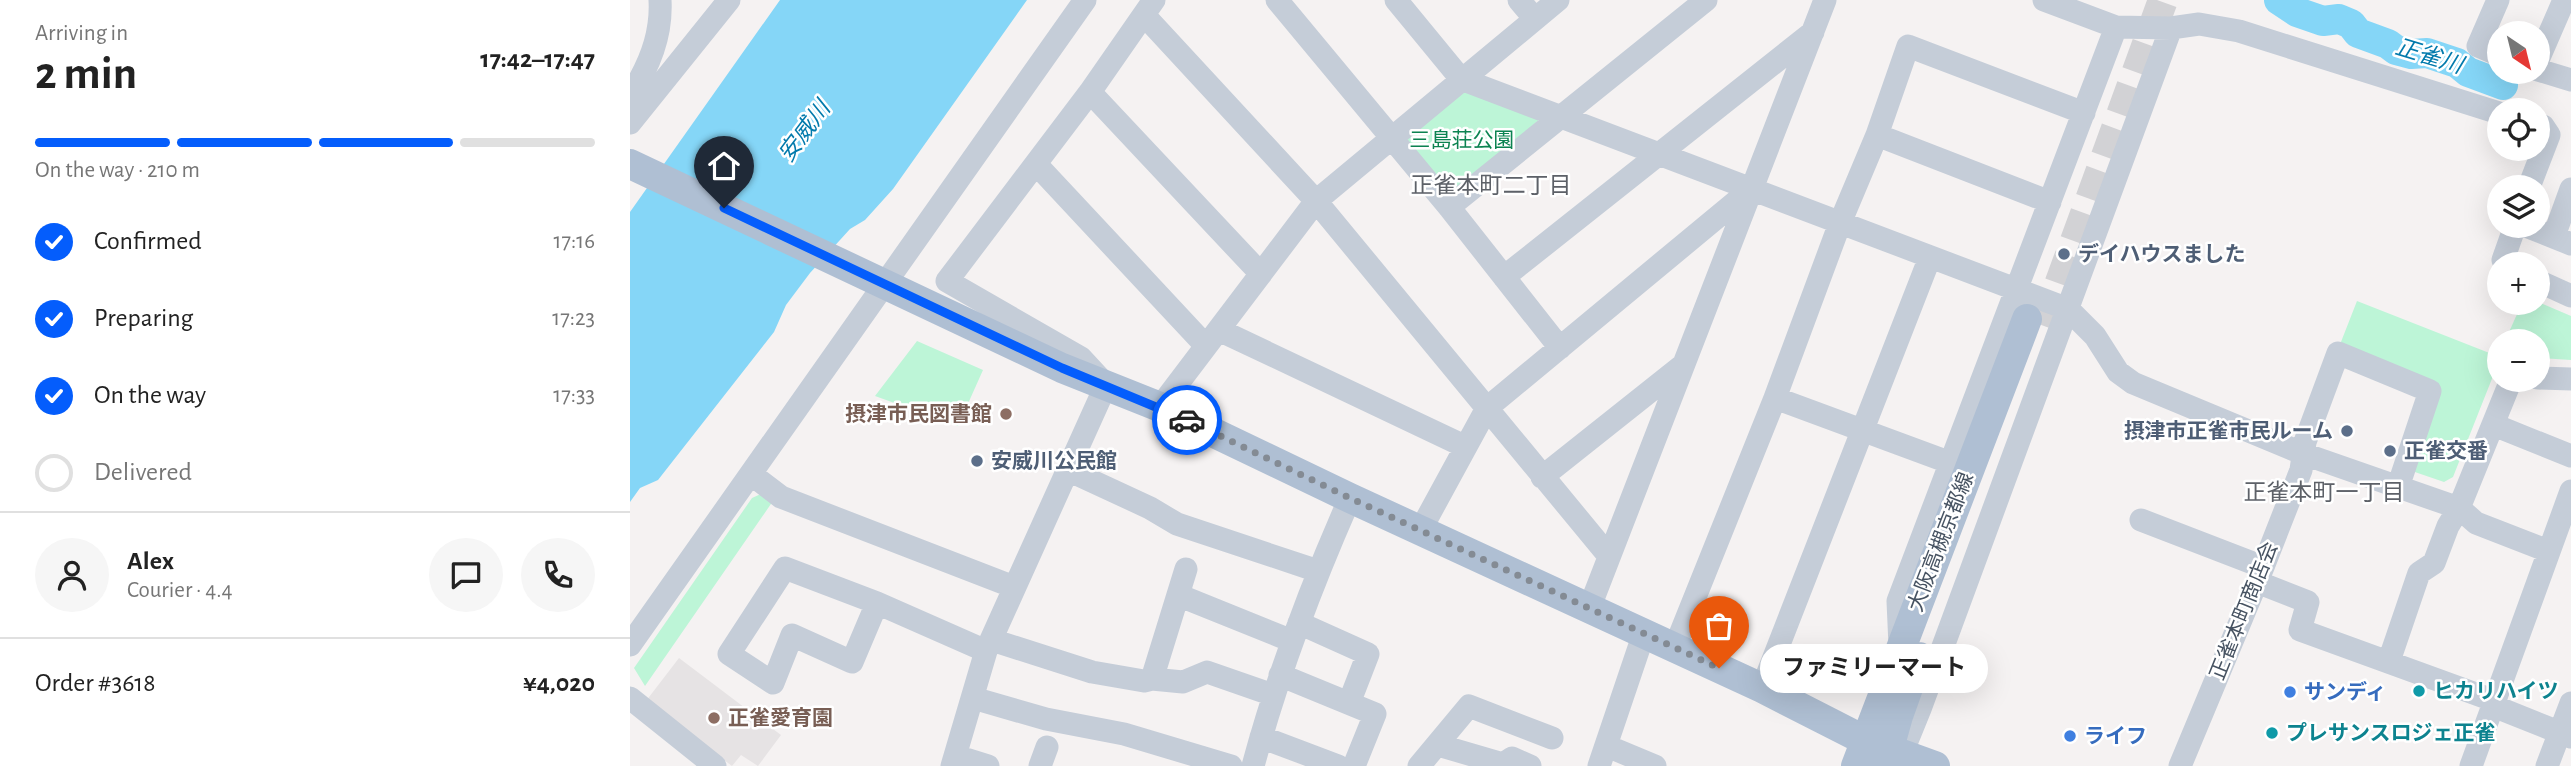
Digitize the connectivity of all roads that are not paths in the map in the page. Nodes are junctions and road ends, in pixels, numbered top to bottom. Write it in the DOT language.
graph roads {
  1 [pos="660,0"];
  2 [pos="729,0"];
  3 [pos="1085,0"];
  4 [pos="1277,0"];
  5 [pos="1396,0"];
  6 [pos="1519,0"];
  7 [pos="1558,0"];
  8 [pos="1706,0"];
  9 [pos="1825,0"];
  10 [pos="2044,0"];
  11 [pos="2498,0"];
  12 [pos="2564,0"];
  13 [pos="1149,7"];
  14 [pos="1535,19"];
  15 [pos="2489,21"];
  16 [pos="2487,25"];
  17 [pos="2116,27"];
  18 [pos="2171,28"];
  19 [pos="1813,32"];
  20 [pos="2550,32"];
  21 [pos="2487,50"];
  22 [pos="2550,74"];
  23 [pos="1461,79"];
  24 [pos="2571,80"];
  25 [pos="1090,92"];
  26 [pos="630,95"];
  27 [pos="2487,109"];
  28 [pos="2084,113"];
  29 [pos="1559,116"];
  30 [pos="630,123"];
  31 [pos="1877,135"];
  32 [pos="1390,138"];
  33 [pos="1658,152"];
  34 [pos="630,164"];
  35 [pos="1036,164"];
  36 [pos="1753,188"];
  37 [pos="2571,189"];
  38 [pos="1317,201"];
  39 [pos="2050,202"];
  40 [pos="1449,207"];
  41 [pos="1840,223"];
  42 [pos="2563,240"];
  43 [pos="1930,257"];
  44 [pos="1261,274"];
  45 [pos="1504,277"];
  46 [pos="875,279"];
  47 [pos="2550,286"];
  48 [pos="2016,289"];
  49 [pos="2571,296"];
  50 [pos="2046,318"];
  51 [pos="1213,338"];
  52 [pos="1560,348"];
  53 [pos="1685,363"];
  54 [pos="2550,378"];
  55 [pos="2571,379"];
  56 [pos="1106,385"];
  57 [pos="2506,392"];
  58 [pos="1774,398"];
  59 [pos="1160,407"];
  60 [pos="1487,408"];
  61 [pos="2494,425"];
  62 [pos="1863,430"];
  63 [pos="1464,446"];
  64 [pos="2304,454"];
  65 [pos="2571,456"];
  66 [pos="1951,463"];
  67 [pos="1068,470"];
  68 [pos="751,474"];
  69 [pos="1542,477"];
  70 [pos="2398,487"];
  71 [pos="2571,491"];
  72 [pos="1350,498"];
  73 [pos="2459,508"];
  74 [pos="2141,520"];
  75 [pos="1420,531"];
  76 [pos="2558,541"];
  77 [pos="1608,555"];
  78 [pos="1186,569"];
  79 [pos="1318,571"];
  80 [pos="2260,574"];
  81 [pos="1014,587"];
  82 [pos="1178,595"];
  83 [pos="877,603"];
  84 [pos="1589,609"];
  85 [pos="1296,632"];
  86 [pos="1644,633"];
  87 [pos="630,645"];
  88 [pos="989,645"];
  89 [pos="1675,647"];
  90 [pos="1900,649"];
  91 [pos="2389,661"];
  92 [pos="1152,679"];
  93 [pos="1276,685"];
  94 [pos="1762,688"];
  95 [pos="630,698"];
  96 [pos="973,698"];
  97 [pos="1349,703"];
  98 [pos="2571,703"];
  99 [pos="2494,704"];
  100 [pos="2565,735"];
  101 [pos="1261,737"];
  102 [pos="1552,738"];
  103 [pos="1438,745"];
  104 [pos="1603,756"];
  105 [pos="1874,756"];
  106 [pos="954,761"];
  107 [pos="2185,765"];
  108 [pos="715,766"];
  109 [pos="988,766"];
  110 [pos="1231,766"];
  111 [pos="1253,766"];
  112 [pos="1338,766"];
  113 [pos="1354,766"];
  114 [pos="1419,766"];
  115 [pos="1530,766"];
  116 [pos="1655,766"];
  117 [pos="1935,766"];
  118 [pos="2471,766"];
  119 [pos="2547,766"];
  1 -- 26 [label="street"];
  2 -- 30 [label="street"];
  3 -- 46 [label="street"];
  4 -- 32 [label="street"];
  5 -- 23 [label="street"];
  6 -- 14 [label="street"];
  7 -- 14 [label="street"];
  8 -- 29 [label="street"];
  9 -- 19 [label="street"];
  10 -- 17 [label="street"];
  11 -- 15 [label="street"];
  12 -- 20 [label="street"];
  13 -- 25 [label="street"];
  13 -- 38 [label="street"];
  14 -- 23 [label="street"];
  16 -- 21 [label="street"];
  17 -- 18 [label="street"];
  17 -- 28 [label="street"];
  18 -- 27 [label="street"];
  18 -- 50 [label="street"];
  19 -- 33 [label="street"];
  19 -- 36 [label="street"];
  22 -- 24 [label="street"];
  23 -- 29 [label="street"];
  23 -- 32 [label="street"];
  25 -- 35 [label="street"];
  25 -- 44 [label="street"];
  28 -- 31 [label="street"];
  28 -- 39 [label="street"];
  29 -- 33 [label="street"];
  29 -- 40 [label="street"];
  31 -- 39 [label="street"];
  31 -- 41 [label="street"];
  32 -- 38 [label="street"];
  32 -- 40 [label="street"];
  33 -- 36 [label="street"];
  33 -- 45 [label="street"];
  34 -- 46 [label="main road"];
  35 -- 51 [label="street"];
  35 -- 56 [label="street"];
  36 -- 41 [label="street"];
  36 -- 52 [label="street"];
  36 -- 53 [label="street"];
  37 -- 42 [label="street"];
  38 -- 44 [label="street"];
  38 -- 60 [label="street"];
  39 -- 48 [label="street"];
  40 -- 45 [label="street"];
  41 -- 43 [label="street"];
  41 -- 58 [label="street"];
  43 -- 48 [label="street"];
  43 -- 62 [label="street"];
  44 -- 51 [label="street"];
  45 -- 52 [label="street"];
  46 -- 56 [label="main road"];
  46 -- 68 [label="street"];
  47 -- 49 [label="street"];
  48 -- 50 [label="street"];
  48 -- 66 [label="street"];
  50 -- 64 [label="street"];
  50 -- 90 [label="main road, 大阪高槻京都線"];
  50 -- 105 [label="main road, 大阪高槻京都線"];
  51 -- 59 [label="street"];
  51 -- 63 [label="street"];
  52 -- 60 [label="street"];
  53 -- 69 [label="street"];
  53 -- 77 [label="street"];
  54 -- 55 [label="street"];
  56 -- 59 [label="main road"];
  56 -- 67 [label="street"];
  57 -- 61 [label="street"];
  58 -- 62 [label="street"];
  58 -- 89 [label="street"];
  59 -- 72 [label="main road"];
  60 -- 63 [label="street"];
  60 -- 69 [label="street"];
  61 -- 65 [label="street"];
  61 -- 73 [label="street"];
  62 -- 66 [label="street"];
  62 -- 94 [label="street"];
  63 -- 75 [label="street"];
  64 -- 70 [label="street"];
  64 -- 70 [label="street, 正雀本町商店会"];
  64 -- 80 [label="street, 正雀本町商店会"];
  66 -- 90 [label="street"];
  67 -- 79 [label="street"];
  67 -- 81 [label="street"];
  68 -- 81 [label="street"];
  68 -- 87 [label="street"];
  69 -- 77 [label="street"];
  70 -- 73 [label="street"];
  71 -- 76 [label="street"];
  72 -- 75 [label="main road"];
  72 -- 79 [label="street"];
  73 -- 76 [label="street"];
  73 -- 91 [label="street"];
  74 -- 80 [label="street"];
  75 -- 84 [label="main road"];
  76 -- 99 [label="street"];
  77 -- 84 [label="street"];
  78 -- 82 [label="street"];
  79 -- 85 [label="street"];
  80 -- 91 [label="street"];
  80 -- 107 [label="street, 正雀本町商店会"];
  81 -- 88 [label="street"];
  82 -- 85 [label="street"];
  82 -- 92 [label="street"];
  83 -- 83 [label="street"];
  83 -- 88 [label="street"];
  84 -- 86 [label="main road"];
  85 -- 93 [label="street"];
  85 -- 97 [label="street"];
  86 -- 89 [label="main road"];
  86 -- 104 [label="street"];
  88 -- 92 [label="street"];
  88 -- 96 [label="street"];
  89 -- 94 [label="main road"];
  90 -- 105 [label="main road, 大阪高槻京都線"];
  91 -- 99 [label="street"];
  92 -- 93 [label="street"];
  93 -- 97 [label="street"];
  93 -- 101 [label="street"];
  94 -- 105 [label="main road"];
  95 -- 108 [label="street"];
  96 -- 106 [label="street"];
  96 -- 110 [label="street"];
  97 -- 113 [label="street"];
  98 -- 100 [label="street"];
  99 -- 100 [label="street"];
  99 -- 118 [label="street"];
  100 -- 119 [label="street"];
  101 -- 111 [label="street"];
  101 -- 112 [label="street"];
  102 -- 103 [label="street"];
  103 -- 114 [label="street"];
  103 -- 115 [label="street"];
  104 -- 116 [label="street"];
  105 -- 117 [label="main road"];
  106 -- 109 [label="street"];
}
